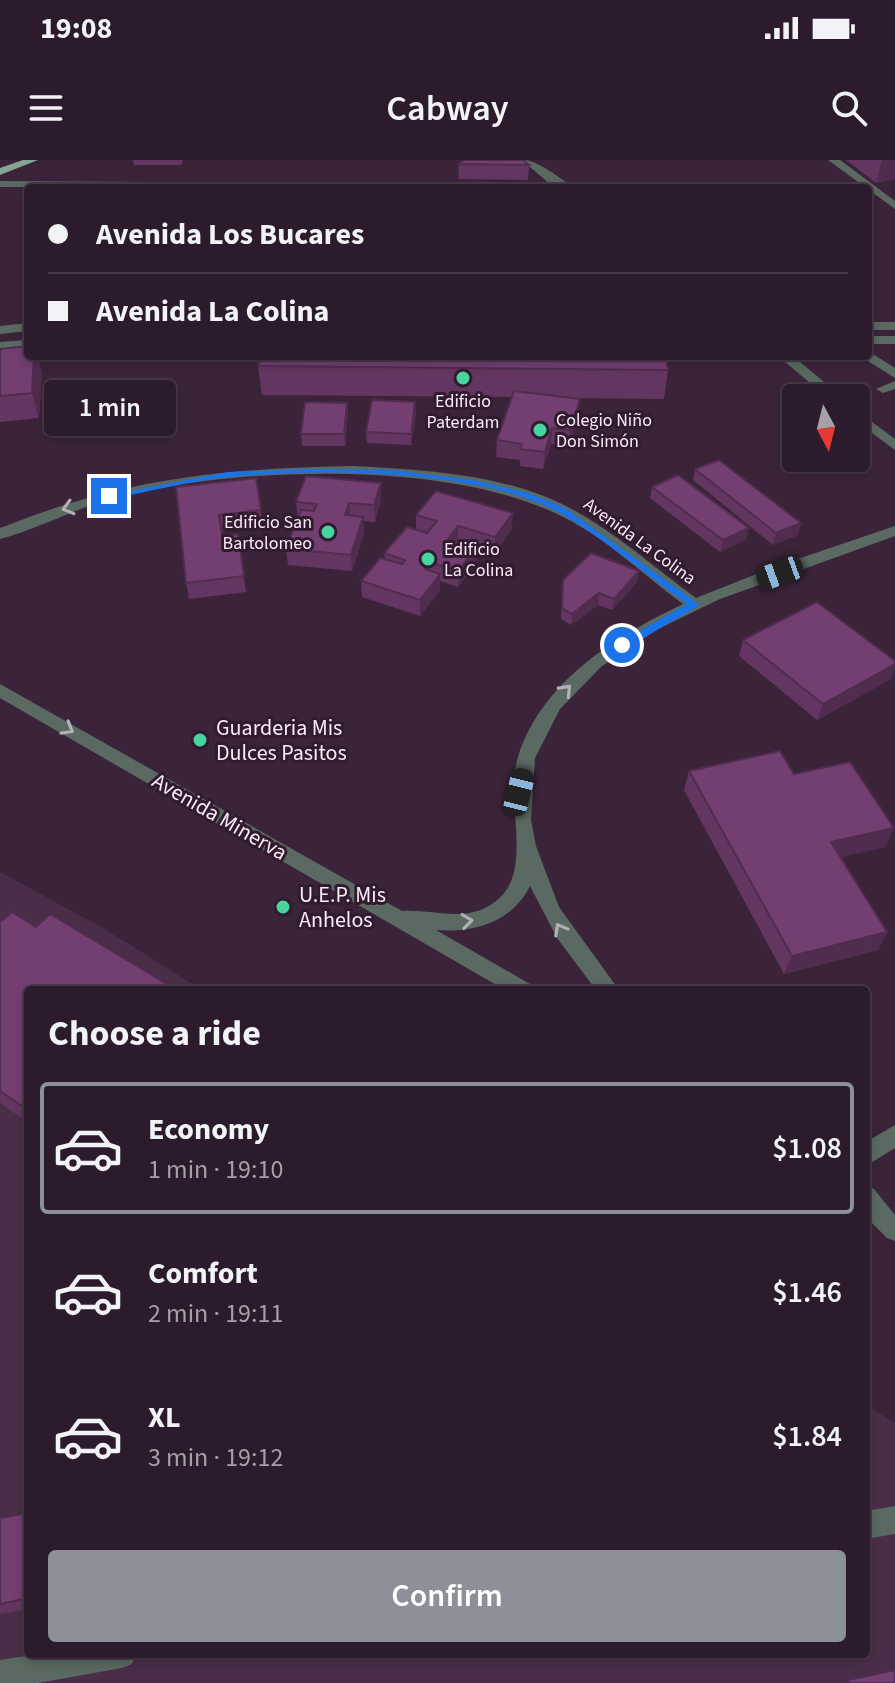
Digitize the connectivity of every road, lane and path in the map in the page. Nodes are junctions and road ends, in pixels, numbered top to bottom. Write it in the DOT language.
graph roads {
  1 [pos="33,160"];
  2 [pos="527,160"];
  3 [pos="833,160"];
  4 [pos="0,172"];
  5 [pos="0,184"];
  6 [pos="24,184"];
  7 [pos="557,184"];
  8 [pos="862,184"];
  9 [pos="872,192"];
  10 [pos="895,192"];
  11 [pos="895,206"];
  12 [pos="872,326"];
  13 [pos="895,326"];
  14 [pos="24,327"];
  15 [pos="0,330"];
  16 [pos="872,340"];
  17 [pos="895,340"];
  18 [pos="24,344"];
  19 [pos="0,346"];
  20 [pos="872,358"];
  21 [pos="790,360"];
  22 [pos="895,374"];
  23 [pos="819,384"];
  24 [pos="870,425"];
  25 [pos="895,446"];
  26 [pos="895,531"];
  27 [pos="0,534"];
  28 [pos="694,605"];
  29 [pos="0,690"];
  30 [pos="526,847"];
  31 [pos="390,914"];
  32 [pos="516,986"];
  33 [pos="606,986"];
  34 [pos="895,1135"];
  35 [pos="870,1149"];
  36 [pos="870,1203"];
  37 [pos="895,1230"];
  38 [pos="895,1520"];
  39 [pos="870,1524"];
  40 [pos="99,1658"];
  41 [pos="0,1675"];
  1 -- 4 [label="main road"];
  2 -- 7 [label="street"];
  3 -- 8 [label="street"];
  5 -- 6 [label="street"];
  9 -- 10 [label="street"];
  9 -- 11 [label="street"];
  12 -- 13 [label="street"];
  14 -- 15 [label="street"];
  16 -- 17 [label="street"];
  18 -- 19 [label="street"];
  20 -- 22 [label="street"];
  21 -- 23 [label="street"];
  24 -- 25 [label="street"];
  26 -- 28 [label="street"];
  28 -- 27 [label="street, Avenida La Colina, one-way"];
  30 -- 28 [label="street, one-way"];
  29 -- 31 [label="street, Avenida Minerva, one-way"];
  31 -- 30 [label="street, one-way"];
  33 -- 30 [label="street, one-way"];
  31 -- 32 [label="street, Avenida Minerva"];
  34 -- 35 [label="street"];
  36 -- 37 [label="street"];
  38 -- 39 [label="street"];
  40 -- 41 [label="street"];
}
